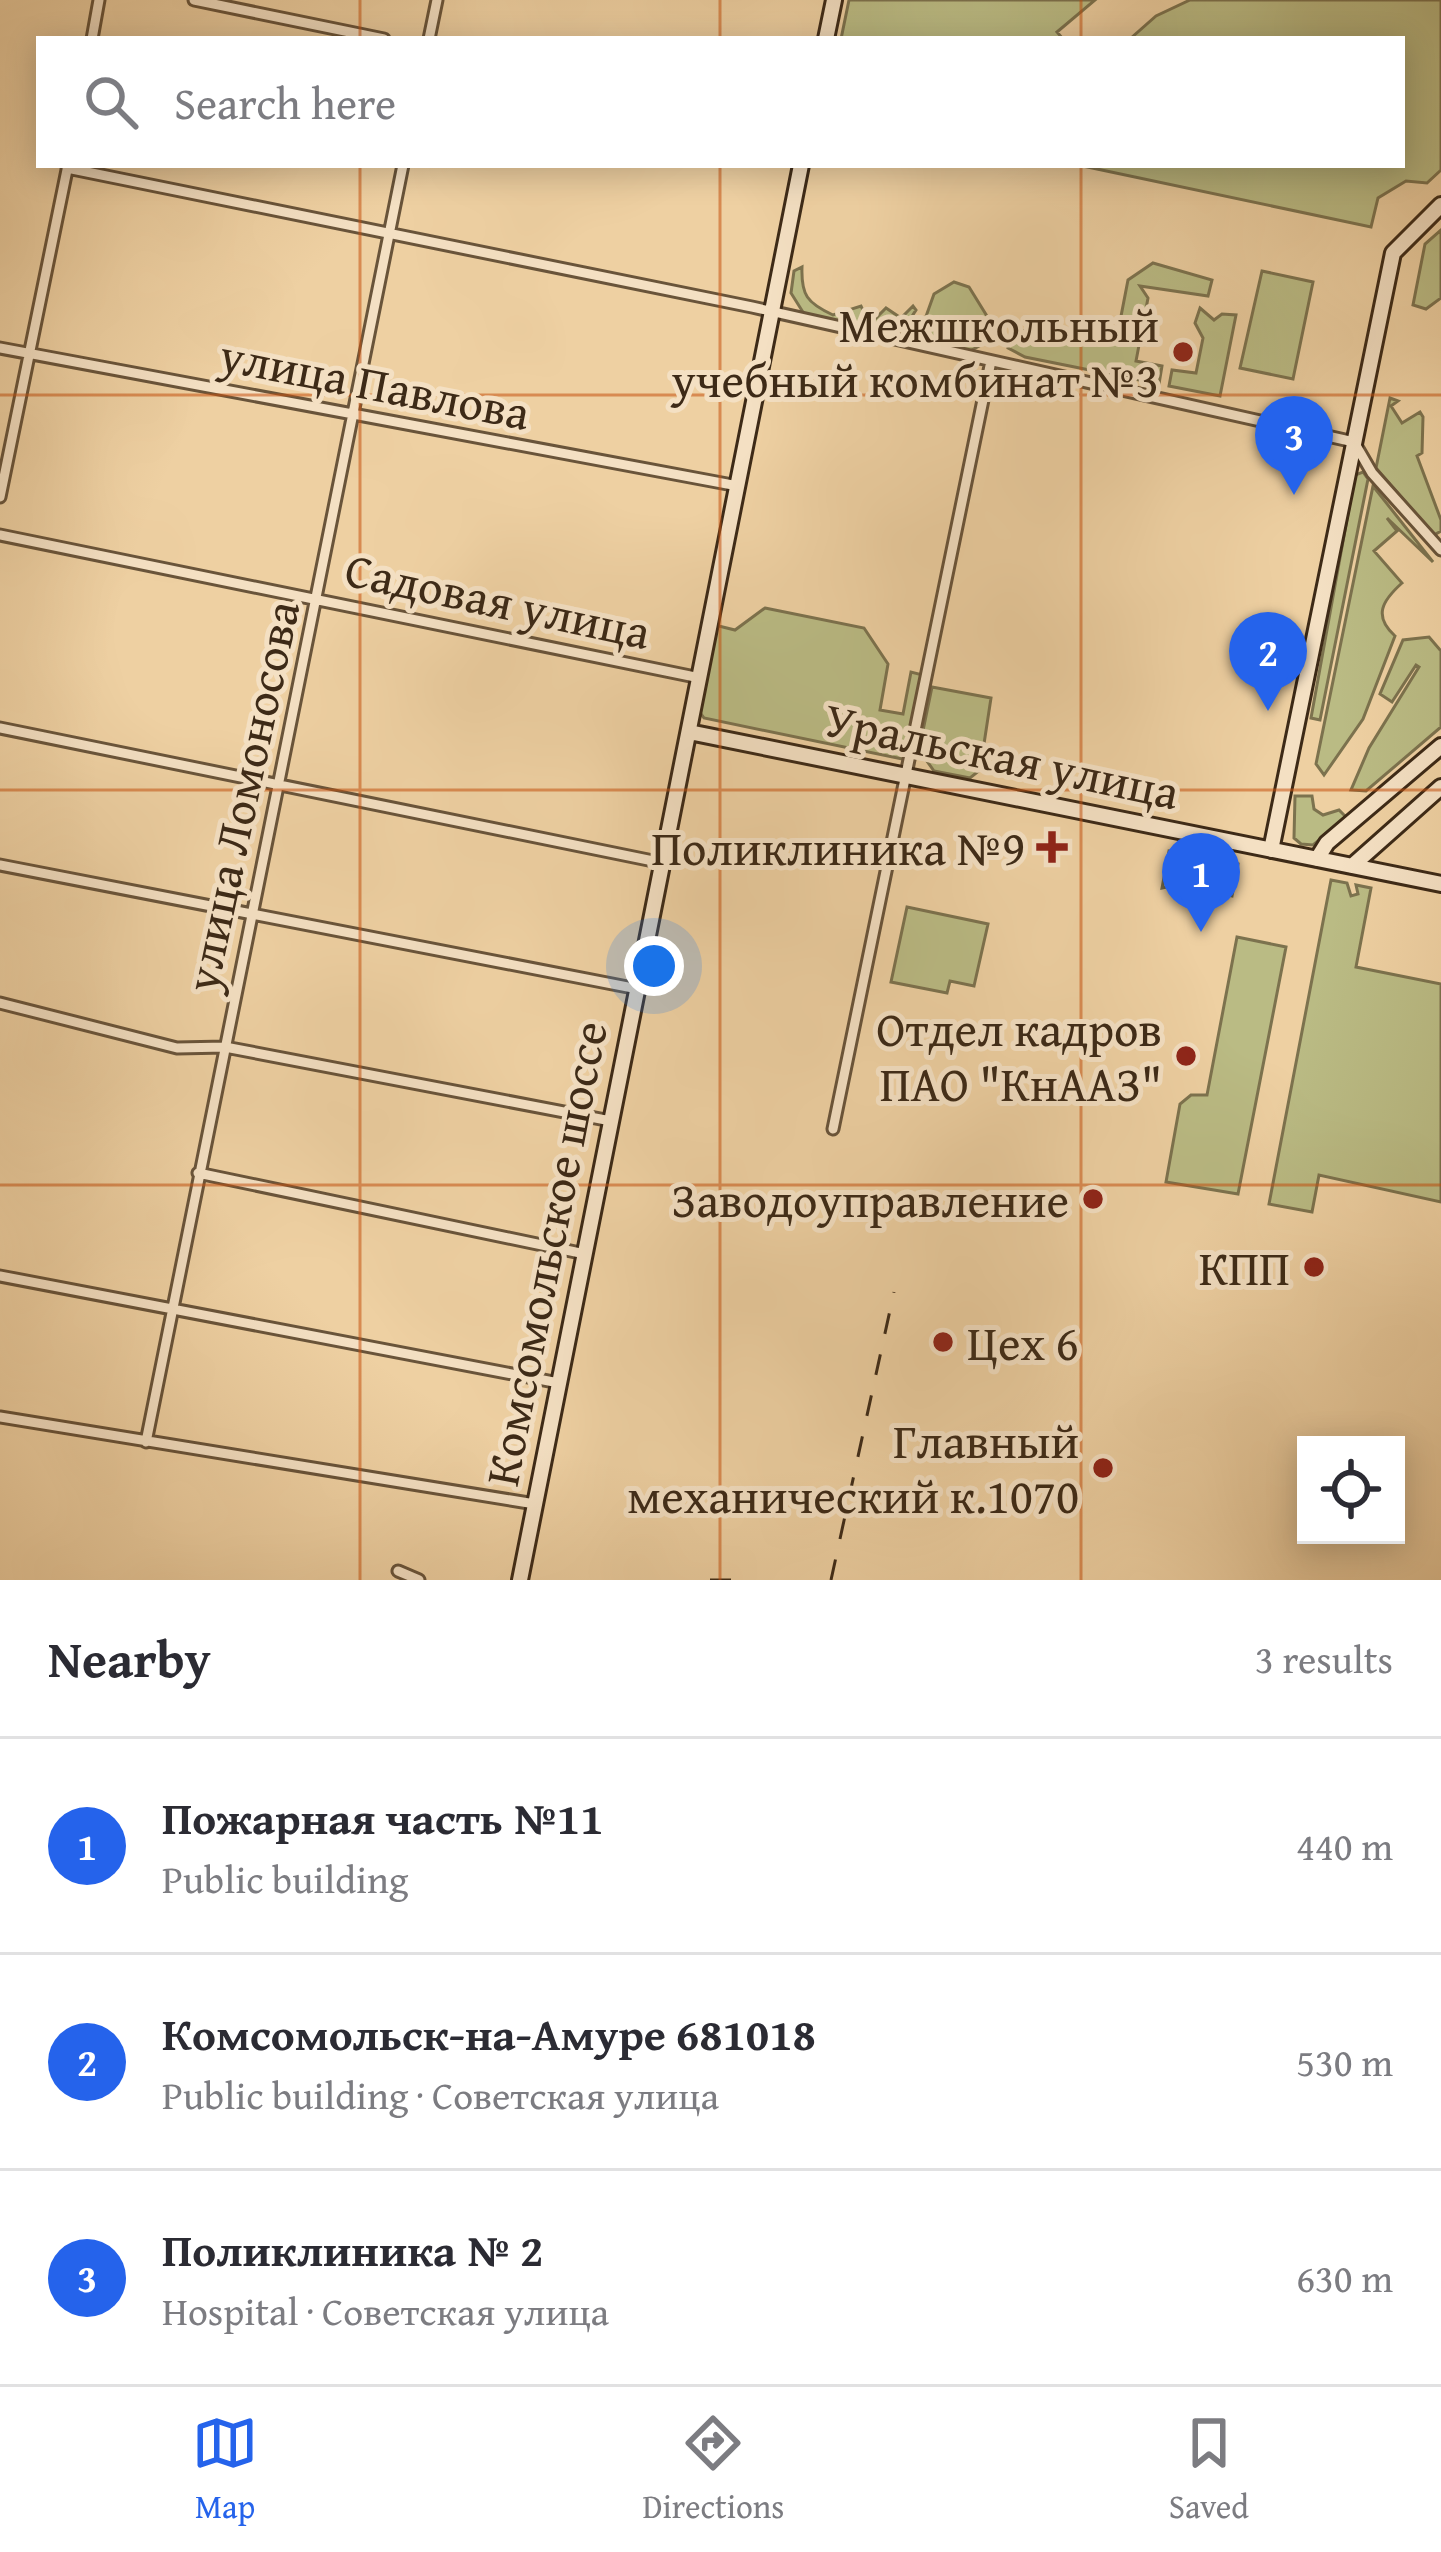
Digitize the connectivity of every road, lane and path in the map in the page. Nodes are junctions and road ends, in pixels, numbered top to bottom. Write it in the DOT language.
graph roads {
  1 [pos="99,0"];
  2 [pos="194,0"];
  3 [pos="437,0"];
  4 [pos="834,0"];
  5 [pos="93,36"];
  6 [pos="369,36"];
  7 [pos="430,36"];
  8 [pos="827,36"];
  9 [pos="68,168"];
  10 [pos="78,168"];
  11 [pos="402,168"];
  12 [pos="800,168"];
  13 [pos="1441,205"];
  14 [pos="390,230"];
  15 [pos="772,312"];
  16 [pos="0,348"];
  17 [pos="29,354"];
  18 [pos="991,361"];
  19 [pos="354,416"];
  20 [pos="1354,442"];
  21 [pos="738,486"];
  22 [pos="0,496"];
  23 [pos="0,535"];
  24 [pos="1441,550"];
  25 [pos="318,599"];
  26 [pos="700,678"];
  27 [pos="0,728"];
  28 [pos="689,732"];
  29 [pos="1441,746"];
  30 [pos="907,775"];
  31 [pos="281,784"];
  32 [pos="1441,787"];
  33 [pos="1271,850"];
  34 [pos="1317,859"];
  35 [pos="663,863"];
  36 [pos="0,865"];
  37 [pos="1352,866"];
  38 [pos="1441,884"];
  39 [pos="254,910"];
  40 [pos="638,989"];
  41 [pos="0,1004"];
  42 [pos="225,1047"];
  43 [pos="611,1121"];
  44 [pos="833,1129"];
  45 [pos="198,1173"];
  46 [pos="585,1253"];
  47 [pos="0,1276"];
  48 [pos="172,1306"];
  49 [pos="559,1384"];
  50 [pos="0,1417"];
  51 [pos="146,1442"];
  52 [pos="535,1504"];
  53 [pos="398,1571"];
  54 [pos="419,1580"];
  55 [pos="520,1580"];
  1 -- 5 [label="street"];
  2 -- 6 [label="street"];
  3 -- 7 [label="street"];
  4 -- 8 [label="street"];
  9 -- 17 [label="street"];
  10 -- 14 [label="street"];
  11 -- 14 [label="street, улица Ломоносова"];
  12 -- 15 [label="street, Комсомольское шоссе"];
  13 -- 20 [label="street"];
  14 -- 15 [label="street"];
  14 -- 19 [label="street, улица Ломоносова"];
  15 -- 18 [label="street"];
  15 -- 21 [label="street, Комсомольское шоссе"];
  16 -- 17 [label="street, улица Павлова"];
  17 -- 19 [label="street, улица Павлова"];
  17 -- 22 [label="street"];
  18 -- 20 [label="street"];
  18 -- 30 [label="street"];
  19 -- 21 [label="street, улица Павлова"];
  19 -- 25 [label="street, улица Ломоносова"];
  20 -- 24 [label="street"];
  20 -- 33 [label="street"];
  21 -- 26 [label="street, Комсомольское шоссе"];
  23 -- 25 [label="street, Садовая улица"];
  25 -- 26 [label="street, Садовая улица"];
  25 -- 31 [label="street, улица Ломоносова"];
  26 -- 28 [label="street, Комсомольское шоссе"];
  27 -- 31 [label="street"];
  28 -- 30 [label="street, Уральская улица"];
  28 -- 35 [label="street, Комсомольское шоссе"];
  29 -- 34 [label="street"];
  30 -- 33 [label="street, Уральская улица"];
  30 -- 44 [label="street"];
  31 -- 35 [label="street"];
  31 -- 39 [label="street, улица Ломоносова"];
  32 -- 37 [label="street"];
  33 -- 34 [label="street, Уральская улица"];
  34 -- 37 [label="street, Уральская улица"];
  35 -- 40 [label="street, Комсомольское шоссе"];
  36 -- 39 [label="street"];
  37 -- 38 [label="street, Уральская улица"];
  39 -- 40 [label="street"];
  39 -- 42 [label="street, улица Ломоносова"];
  40 -- 43 [label="street, Комсомольское шоссе"];
  41 -- 42 [label="street"];
  42 -- 43 [label="street"];
  42 -- 45 [label="street, улица Ломоносова"];
  43 -- 46 [label="street, Комсомольское шоссе"];
  45 -- 46 [label="street"];
  45 -- 48 [label="street, улица Ломоносова"];
  46 -- 49 [label="street, Комсомольское шоссе"];
  47 -- 48 [label="street"];
  48 -- 49 [label="street"];
  48 -- 51 [label="street, улица Ломоносова"];
  49 -- 52 [label="street, Комсомольское шоссе"];
  50 -- 51 [label="street"];
  51 -- 52 [label="street"];
  52 -- 55 [label="street, Комсомольское шоссе"];
  53 -- 54 [label="street"];
}
